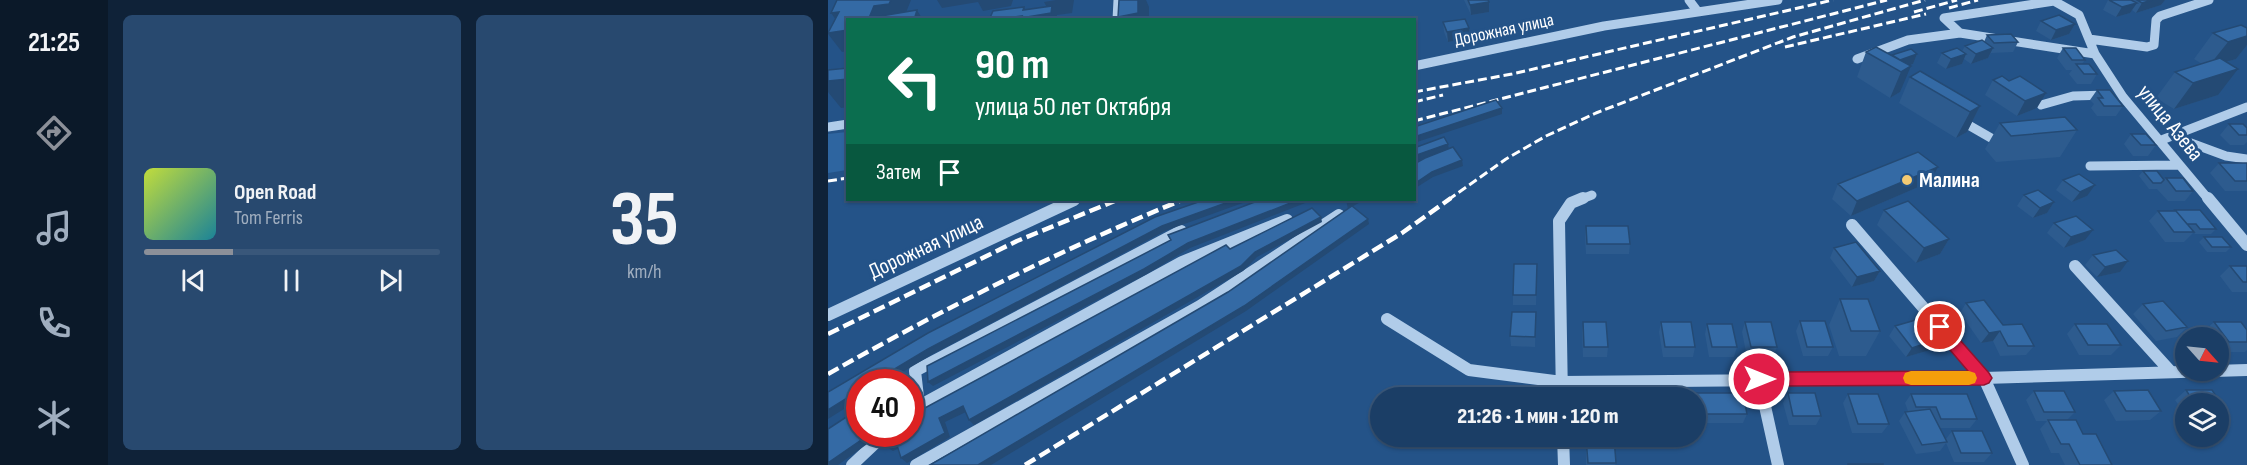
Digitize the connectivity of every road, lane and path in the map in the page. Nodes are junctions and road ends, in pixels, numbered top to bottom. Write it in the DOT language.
graph roads {
  1 [pos="1118,0"];
  2 [pos="1689,0"];
  3 [pos="1778,0"];
  4 [pos="2055,0"];
  5 [pos="2209,0"];
  6 [pos="1698,12"];
  7 [pos="1117,18"];
  8 [pos="1960,33"];
  9 [pos="2089,39"];
  10 [pos="2095,54"];
  11 [pos="1867,65"];
  12 [pos="1416,66"];
  13 [pos="2123,97"];
  14 [pos="2041,105"];
  15 [pos="2247,107"];
  16 [pos="1950,114"];
  17 [pos="846,124"];
  18 [pos="828,126"];
  19 [pos="2172,136"];
  20 [pos="1991,138"];
  21 [pos="2159,141"];
  22 [pos="2247,159"];
  23 [pos="2179,165"];
  24 [pos="2090,166"];
  25 [pos="1592,195"];
  26 [pos="1072,201"];
  27 [pos="1339,215"];
  28 [pos="1287,220"];
  29 [pos="1852,225"];
  30 [pos="1194,226"];
  31 [pos="2247,245"];
  32 [pos="2075,266"];
  33 [pos="828,315"];
  34 [pos="1387,319"];
  35 [pos="919,369"];
  36 [pos="2247,370"];
  37 [pos="2171,372"];
  38 [pos="1984,378"];
  39 [pos="1759,379"];
  40 [pos="1562,382"];
  41 [pos="1562,387"];
  42 [pos="924,403"];
  43 [pos="871,447"];
  44 [pos="1563,447"];
  45 [pos="852,465"];
  46 [pos="916,465"];
  47 [pos="1564,465"];
  48 [pos="1778,465"];
  49 [pos="2023,465"];
  1 -- 7 [label="street"];
  2 -- 6 [label="street"];
  3 -- 6 [label="street, Дорожная улица"];
  4 -- 8 [label="street"];
  4 -- 9 [label="street, улица Азева"];
  5 -- 9 [label="street"];
  6 -- 12 [label="street, Дорожная улица"];
  8 -- 10 [label="street"];
  8 -- 11 [label="street"];
  9 -- 10 [label="street, улица Азева"];
  10 -- 13 [label="street, улица Азева"];
  13 -- 14 [label="street"];
  13 -- 21 [label="street, улица Азева"];
  15 -- 19 [label="street"];
  16 -- 20 [label="street"];
  17 -- 18 [label="street"];
  19 -- 21 [label="street"];
  19 -- 22 [label="street"];
  21 -- 23 [label="street, улица Азева"];
  23 -- 24 [label="street"];
  23 -- 31 [label="street, улица Азева"];
  25 -- 40 [label="street"];
  26 -- 33 [label="street, Дорожная улица"];
  27 -- 46 [label="street"];
  28 -- 42 [label="street"];
  29 -- 38 [label="street"];
  30 -- 35 [label="street"];
  32 -- 37 [label="street"];
  34 -- 40 [label="street"];
  36 -- 37 [label="street"];
  37 -- 38 [label="street"];
  38 -- 39 [label="street"];
  38 -- 49 [label="street"];
  39 -- 40 [label="street"];
  39 -- 48 [label="street"];
  40 -- 41 [label="street"];
  43 -- 45 [label="street"];
  44 -- 47 [label="street"];
}
